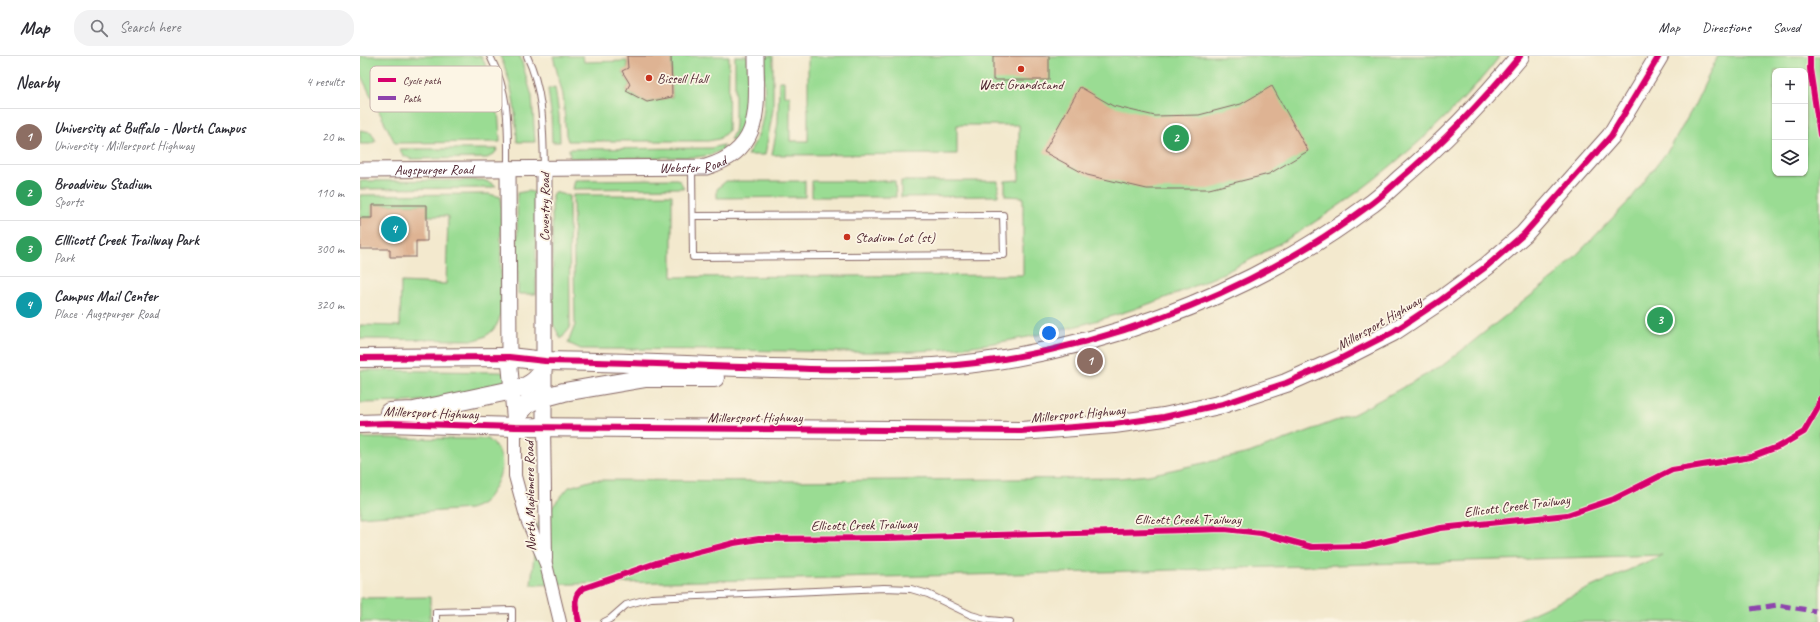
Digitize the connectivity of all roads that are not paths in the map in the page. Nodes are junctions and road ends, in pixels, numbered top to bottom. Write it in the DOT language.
graph roads {
  1 [pos="490,56"];
  2 [pos="527,56"];
  3 [pos="756,56"];
  4 [pos="1520,56"];
  5 [pos="1659,56"];
  6 [pos="494,66"];
  7 [pos="502,86"];
  8 [pos="508,168"];
  9 [pos="544,168"];
  10 [pos="692,168"];
  11 [pos="360,170"];
  12 [pos="693,216"];
  13 [pos="509,357"];
  14 [pos="360,358"];
  15 [pos="545,361"];
  16 [pos="779,368"];
  17 [pos="513,390"];
  18 [pos="544,396"];
  19 [pos="360,415"];
  20 [pos="360,424"];
  21 [pos="544,427"];
  22 [pos="515,428"];
  23 [pos="546,564"];
  24 [pos="436,622"];
  25 [pos="512,622"];
  26 [pos="560,622"];
  27 [pos="604,622"];
  28 [pos="1010,622"];
  1 -- 6 [label="lane"];
  2 -- 9 [label="lane, Coventry Road"];
  3 -- 10 [label="street, Webster Road"];
  4 -- 16 [label="main road"];
  5 -- 21 [label="main road, Millersport Highway"];
  7 -- 8 [label="lane"];
  8 -- 9 [label="street, Augspurger Road"];
  8 -- 11 [label="street, Augspurger Road"];
  8 -- 13 [label="street"];
  9 -- 10 [label="street, Webster Road"];
  9 -- 15 [label="street, Coventry Road"];
  10 -- 12 [label="lane"];
  12 -- 12 [label="lane"];
  13 -- 14 [label="main road"];
  13 -- 15 [label="main road"];
  13 -- 17 [label="street"];
  15 -- 16 [label="main road"];
  15 -- 17 [label="main road"];
  15 -- 18 [label="street, Coventry Road"];
  16 -- 18 [label="main road"];
  17 -- 19 [label="main road"];
  17 -- 22 [label="street"];
  18 -- 21 [label="street, Coventry Road"];
  18 -- 22 [label="main road"];
  20 -- 22 [label="main road, Millersport Highway"];
  21 -- 22 [label="main road, Millersport Highway"];
  21 -- 23 [label="street, North Maplemere Road"];
  22 -- 23 [label="street, North Maplemere Road"];
  23 -- 26 [label="street, North Maplemere Road"];
  24 -- 25 [label="lane"];
  27 -- 28 [label="lane"];
}
